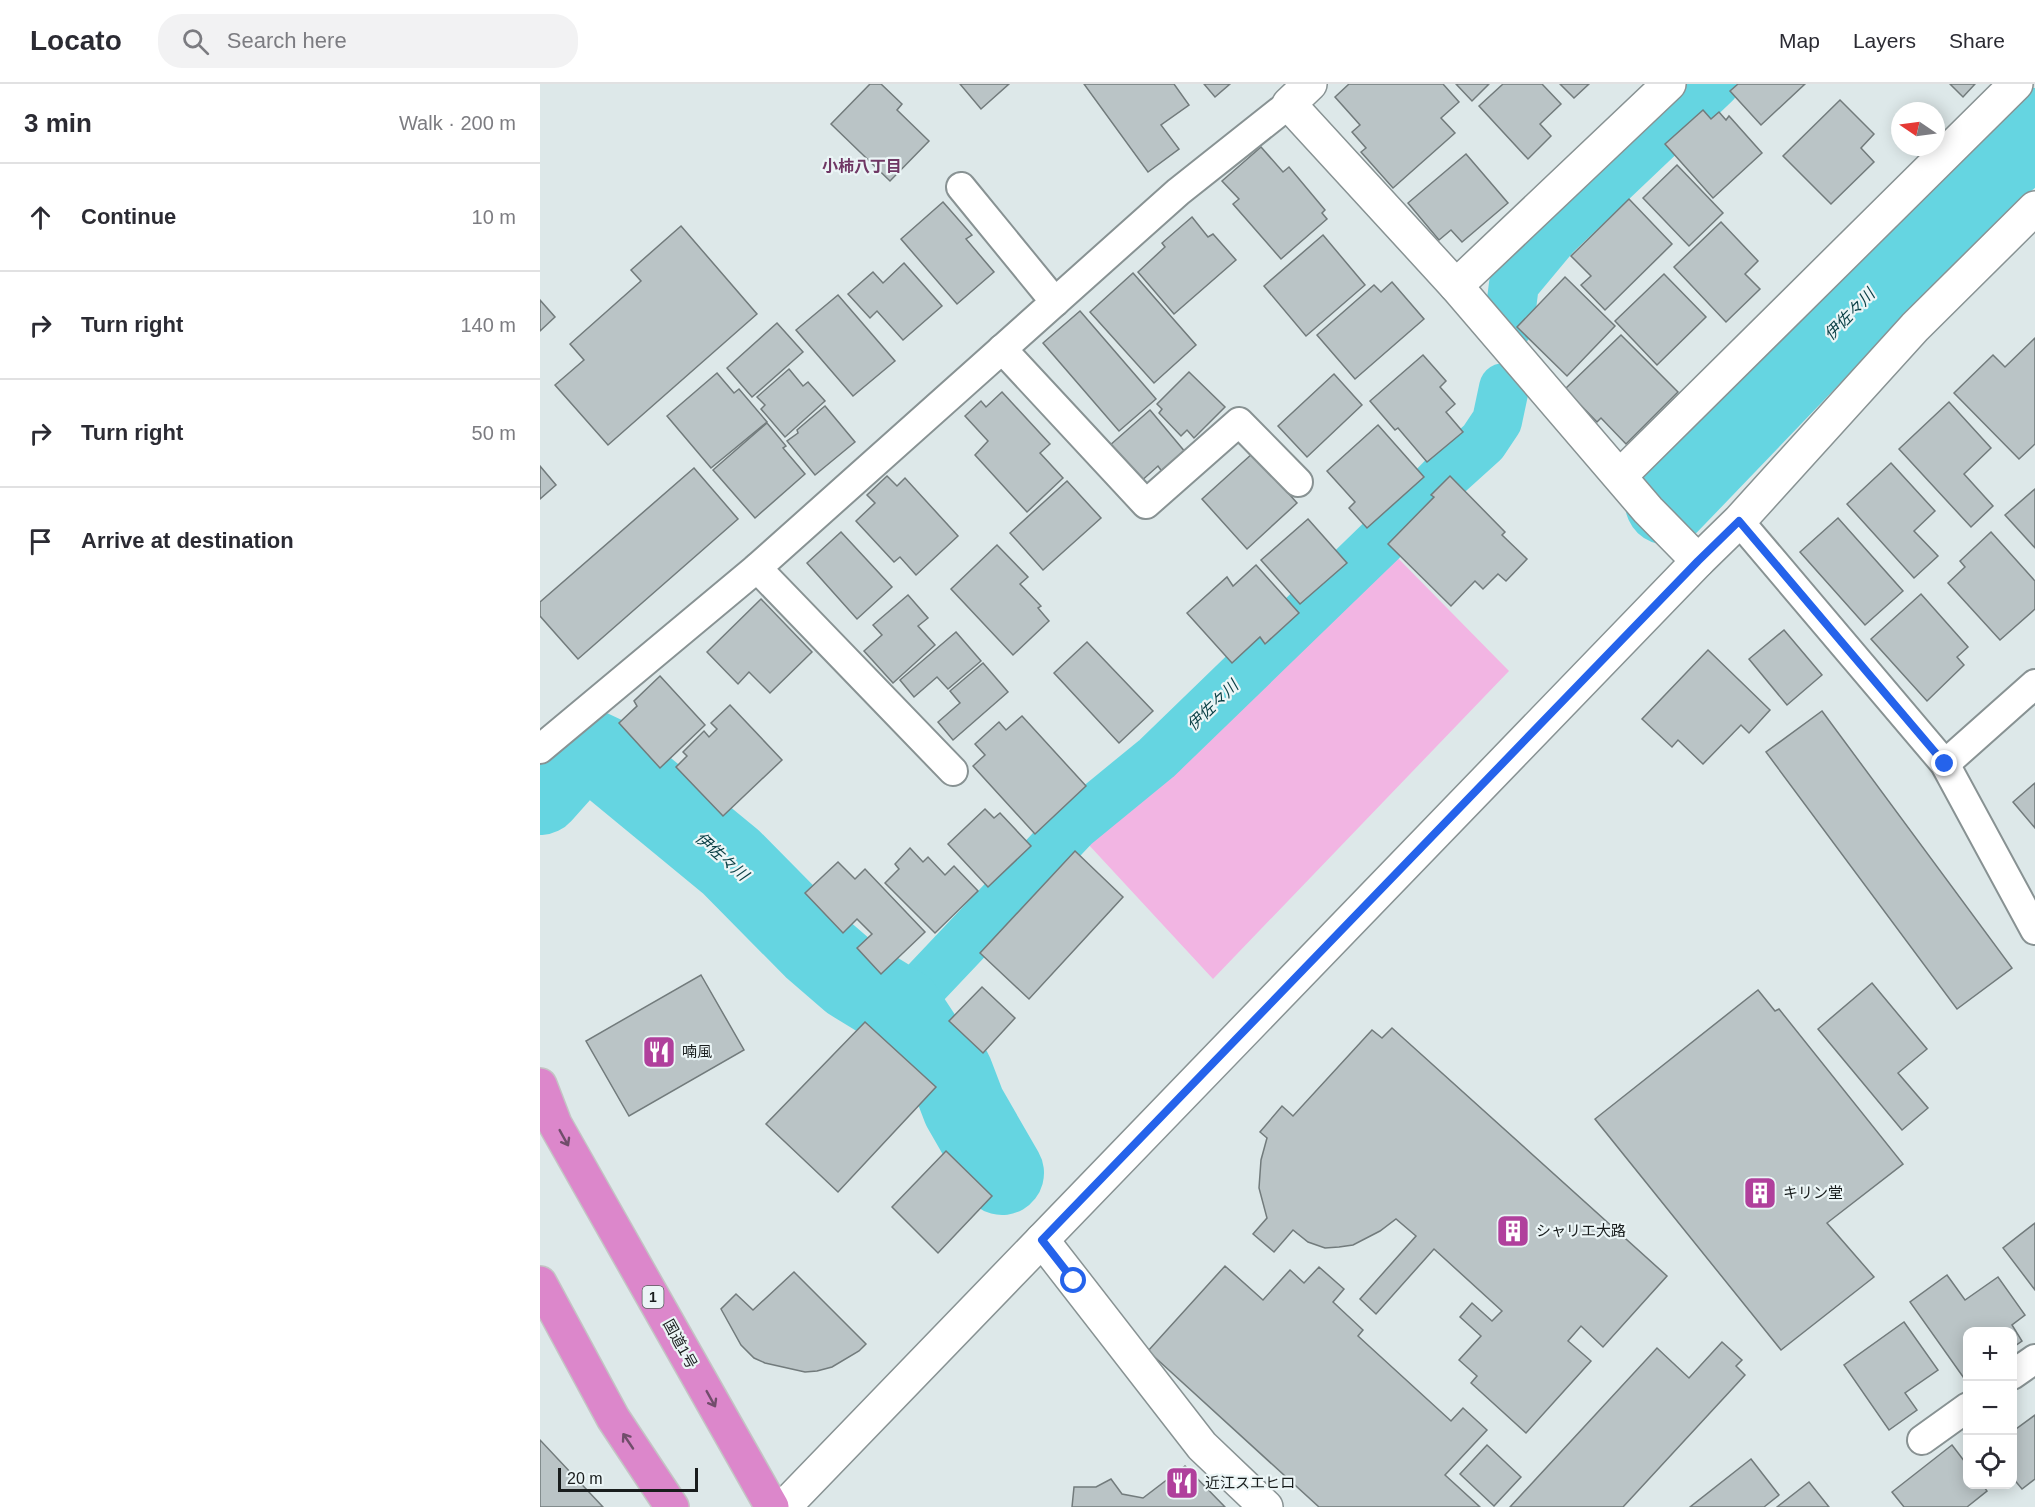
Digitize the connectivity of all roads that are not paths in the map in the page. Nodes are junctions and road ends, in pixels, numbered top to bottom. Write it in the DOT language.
graph roads {
  1 [pos="1669,84"];
  2 [pos="2016,84"];
  3 [pos="1300,94"];
  4 [pos="961,187"];
  5 [pos="2035,208"];
  6 [pos="1456,286"];
  7 [pos="1055,302"];
  8 [pos="1002,349"];
  9 [pos="1620,477"];
  10 [pos="1298,482"];
  11 [pos="1739,521"];
  12 [pos="1698,561"];
  13 [pos="756,568"];
  14 [pos="2035,684"];
  15 [pos="540,749"];
  16 [pos="1945,764"];
  17 [pos="953,771"];
  18 [pos="2035,930"];
  19 [pos="540,1085"];
  20 [pos="1042,1240"];
  21 [pos="540,1283"];
  22 [pos="2035,1359"];
  23 [pos="2017,1372"];
  24 [pos="1963,1411"];
  25 [pos="1922,1440"];
  26 [pos="672,1507"];
  27 [pos="772,1507"];
  28 [pos="784,1507"];
  29 [pos="1266,1507"];
  1 -- 6 [label="street"];
  2 -- 9 [label="street"];
  3 -- 6 [label="street"];
  3 -- 7 [label="lane"];
  4 -- 7 [label="lane"];
  5 -- 11 [label="street"];
  6 -- 9 [label="street"];
  7 -- 8 [label="lane"];
  8 -- 10 [label="lane"];
  8 -- 13 [label="lane"];
  9 -- 12 [label="street"];
  11 -- 12 [label="street"];
  11 -- 16 [label="lane"];
  12 -- 20 [label="street"];
  13 -- 15 [label="lane"];
  13 -- 17 [label="lane"];
  14 -- 16 [label="lane"];
  16 -- 18 [label="lane"];
  19 -- 27 [label="highway, 国道1号 / 1, one-way"];
  20 -- 28 [label="street"];
  20 -- 29 [label="street"];
  26 -- 21 [label="highway, one-way"];
  22 -- 23 [label="lane"];
  24 -- 25 [label="lane"];
}
